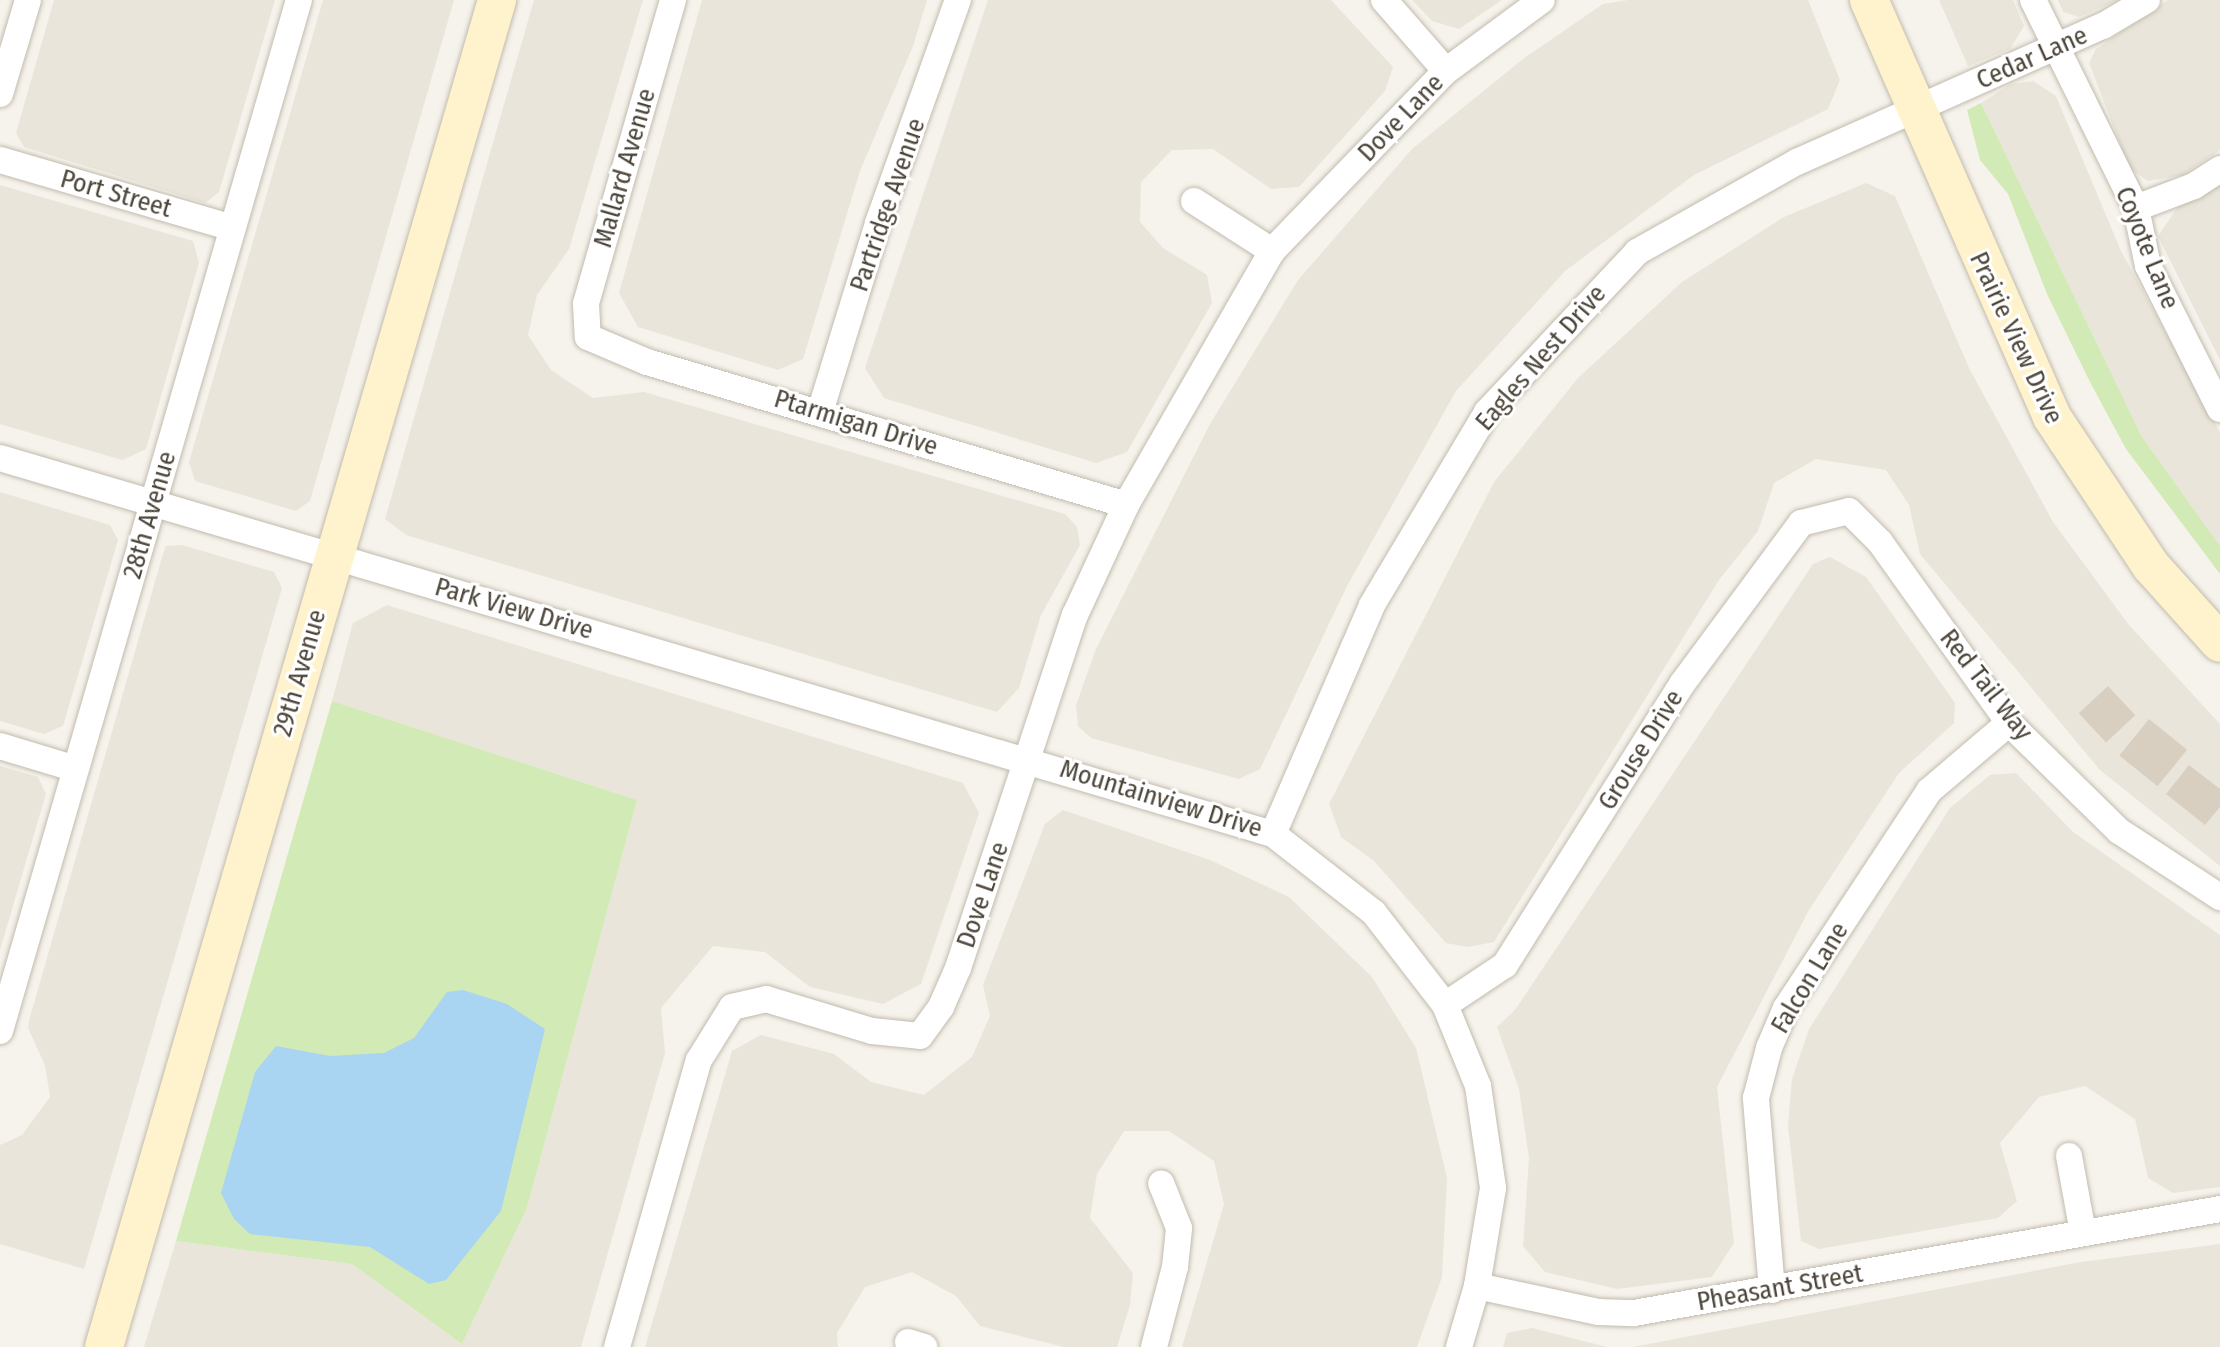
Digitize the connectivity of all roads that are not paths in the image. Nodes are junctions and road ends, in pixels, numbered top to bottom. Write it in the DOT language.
graph roads {
  1 [pos="28,0"];
  2 [pos="299,0"];
  3 [pos="497,0"];
  4 [pos="673,0"];
  5 [pos="958,0"];
  6 [pos="1384,0"];
  7 [pos="1542,0"];
  8 [pos="1869,0"];
  9 [pos="2033,0"];
  10 [pos="2147,0"];
  11 [pos="2054,47"];
  12 [pos="1446,71"];
  13 [pos="0,94"];
  14 [pos="1914,112"];
  15 [pos="0,160"];
  16 [pos="2220,169"];
  17 [pos="1194,201"];
  18 [pos="2136,208"];
  19 [pos="232,228"];
  20 [pos="1272,251"];
  21 [pos="588,337"];
  22 [pos="2220,409"];
  23 [pos="820,412"];
  24 [pos="0,458"];
  25 [pos="153,504"];
  26 [pos="1126,505"];
  27 [pos="1849,511"];
  28 [pos="334,557"];
  29 [pos="2220,643"];
  30 [pos="2009,723"];
  31 [pos="0,746"];
  32 [pos="1029,758"];
  33 [pos="76,769"];
  34 [pos="1273,834"];
  35 [pos="2220,897"];
  36 [pos="1445,1005"];
  37 [pos="0,1031"];
  38 [pos="2069,1156"];
  39 [pos="1161,1183"];
  40 [pos="2220,1209"];
  41 [pos="2083,1233"];
  42 [pos="1477,1286"];
  43 [pos="1772,1290"];
  44 [pos="104,1347"];
  45 [pos="617,1347"];
  46 [pos="1154,1347"];
  47 [pos="1459,1347"];
  1 -- 13 [label="street"];
  2 -- 19 [label="street, 28th Avenue"];
  3 -- 28 [label="street, 29th Avenue"];
  4 -- 21 [label="street, Mallard Avenue"];
  5 -- 23 [label="street, Partridge Avenue"];
  6 -- 12 [label="street"];
  7 -- 12 [label="street, Dove Lane"];
  8 -- 14 [label="street, Prairie View Drive"];
  9 -- 11 [label="street, Coyote Lane"];
  10 -- 11 [label="street, Cedar Lane"];
  11 -- 14 [label="street, Cedar Lane"];
  11 -- 18 [label="street, Coyote Lane"];
  12 -- 20 [label="street, Dove Lane"];
  14 -- 29 [label="street, Prairie View Drive"];
  14 -- 34 [label="street, Eagles Nest Drive"];
  15 -- 19 [label="street, Port Street"];
  16 -- 18 [label="street"];
  17 -- 20 [label="street"];
  18 -- 22 [label="street, Coyote Lane"];
  19 -- 25 [label="street, 28th Avenue"];
  20 -- 26 [label="street, Dove Lane"];
  21 -- 23 [label="street, Ptarmigan Drive"];
  23 -- 26 [label="street, Ptarmigan Drive"];
  24 -- 25 [label="street, Park View Drive"];
  25 -- 28 [label="street, Park View Drive"];
  25 -- 33 [label="street, 28th Avenue"];
  26 -- 32 [label="street, Dove Lane"];
  27 -- 30 [label="street, Red Tail Way"];
  27 -- 36 [label="street, Grouse Drive"];
  28 -- 32 [label="street, Park View Drive"];
  28 -- 44 [label="street, 29th Avenue"];
  30 -- 35 [label="street, Red Tail Way"];
  30 -- 43 [label="street, Falcon Lane"];
  31 -- 33 [label="street"];
  32 -- 34 [label="street, Mountainview Drive"];
  32 -- 45 [label="street, Dove Lane"];
  33 -- 37 [label="street, 28th Avenue"];
  34 -- 36 [label="street, Mountainview Drive"];
  36 -- 42 [label="street, Mountainview Drive"];
  38 -- 41 [label="street"];
  39 -- 46 [label="street"];
  40 -- 41 [label="street, Pheasant Street"];
  41 -- 43 [label="street, Pheasant Street"];
  42 -- 43 [label="street, Pheasant Street"];
  42 -- 47 [label="street, Mountainview Drive"];
}
